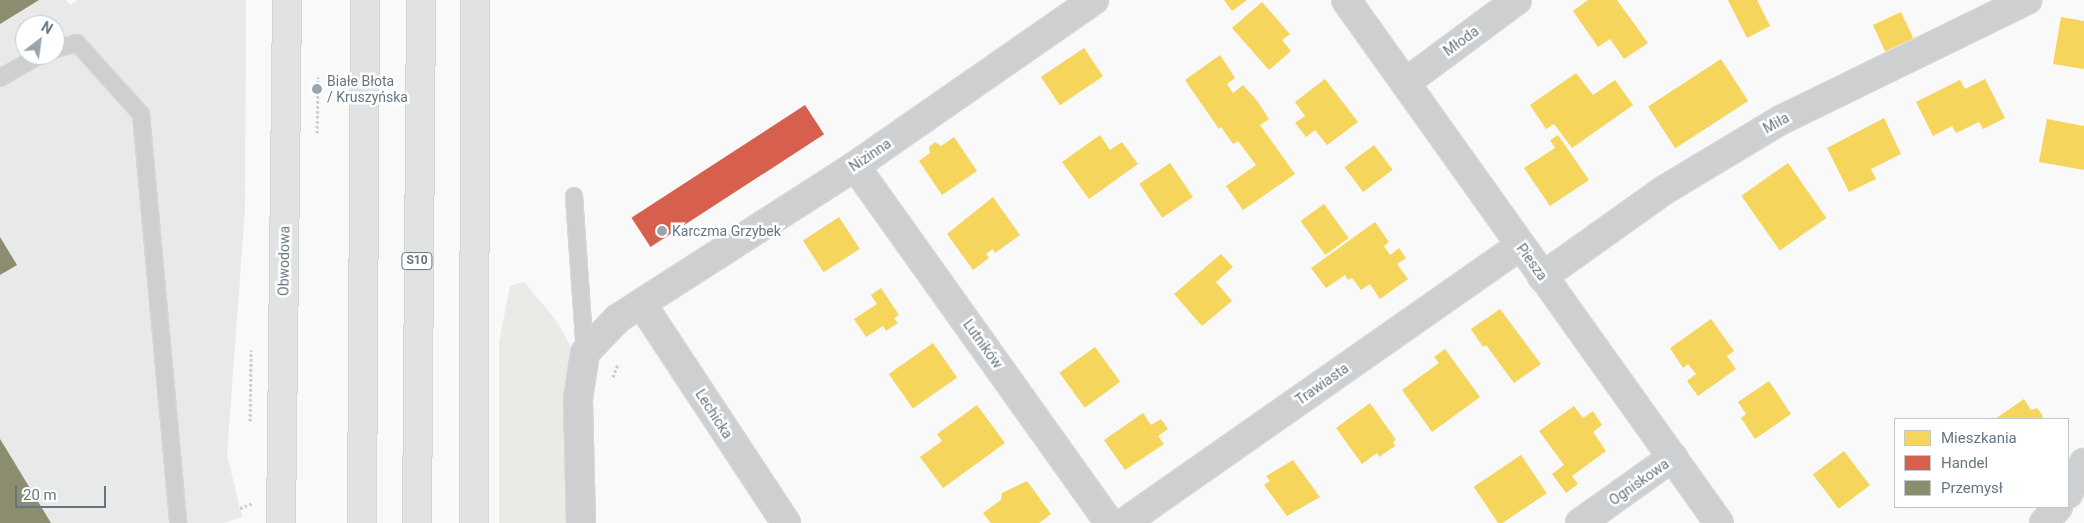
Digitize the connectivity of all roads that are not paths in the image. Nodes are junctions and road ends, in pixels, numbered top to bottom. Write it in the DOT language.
graph roads {
  1 [pos="287,0"];
  2 [pos="365,0"];
  3 [pos="421,0"];
  4 [pos="475,0"];
  5 [pos="1094,0"];
  6 [pos="1346,0"];
  7 [pos="1517,0"];
  8 [pos="2027,0"];
  9 [pos="65,46"];
  10 [pos="23,65"];
  11 [pos="0,78"];
  12 [pos="1405,83"];
  13 [pos="855,166"];
  14 [pos="574,196"];
  15 [pos="1520,246"];
  16 [pos="1542,276"];
  17 [pos="643,306"];
  18 [pos="585,353"];
  19 [pos="1673,457"];
  20 [pos="2084,463"];
  21 [pos="2069,492"];
  22 [pos="2057,508"];
  23 [pos="178,523"];
  24 [pos="281,523"];
  25 [pos="362,523"];
  26 [pos="417,523"];
  27 [pos="474,523"];
  28 [pos="582,523"];
  29 [pos="786,523"];
  30 [pos="1110,523"];
  31 [pos="1124,523"];
  32 [pos="1580,523"];
  33 [pos="1719,523"];
  34 [pos="2044,523"];
  1 -- 24 [label="main road, Obwodowa"];
  2 -- 25 [label="main road"];
  3 -- 26 [label="main road, S10"];
  4 -- 27 [label="main road"];
  5 -- 13 [label="street, Nizinna"];
  6 -- 12 [label="street, Piesza"];
  7 -- 12 [label="street, Młoda"];
  8 -- 16 [label="street, Miła"];
  9 -- 23 [label="lane"];
  10 -- 11 [label="lane"];
  12 -- 15 [label="street, Piesza"];
  13 -- 17 [label="street, Nizinna"];
  13 -- 30 [label="street, Lutników"];
  14 -- 18 [label="lane"];
  15 -- 16 [label="street, Piesza"];
  15 -- 31 [label="street, Trawiasta"];
  16 -- 19 [label="street, Piesza"];
  17 -- 18 [label="street, Nizinna"];
  17 -- 29 [label="street, Lechicka"];
  18 -- 28 [label="street"];
  19 -- 32 [label="street, Ogniskowa"];
  19 -- 33 [label="street, Piesza"];
  20 -- 21 [label="street"];
  22 -- 34 [label="street"];
}
